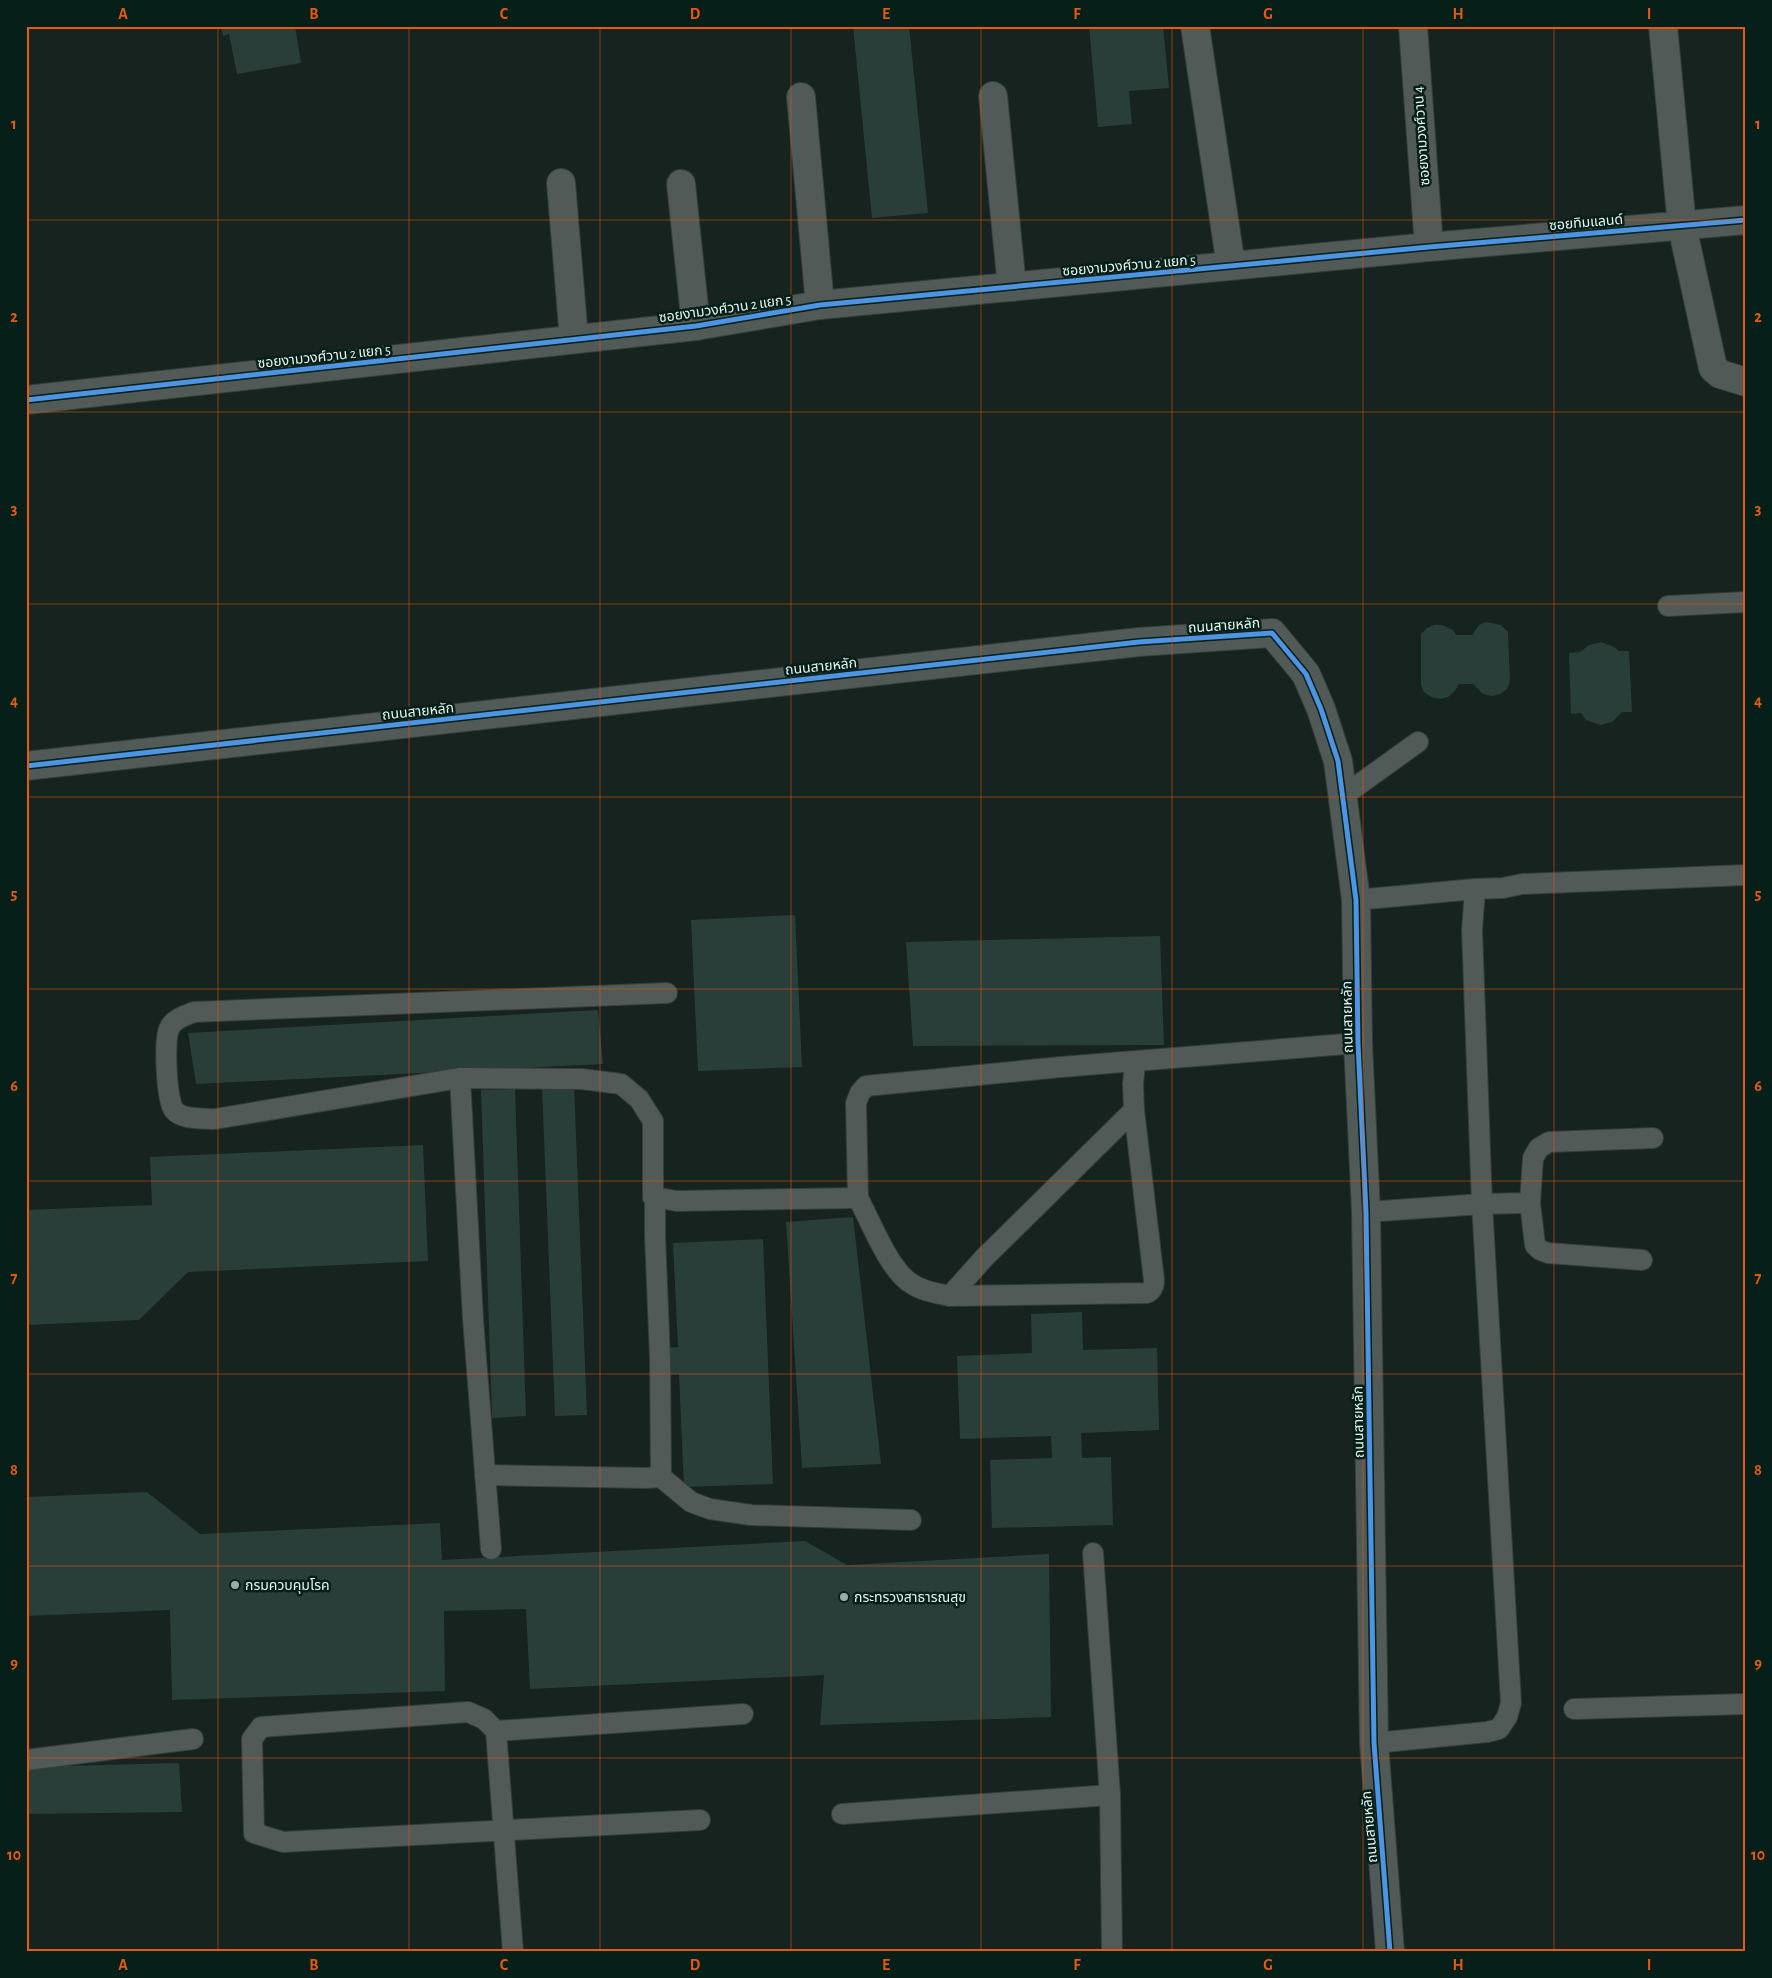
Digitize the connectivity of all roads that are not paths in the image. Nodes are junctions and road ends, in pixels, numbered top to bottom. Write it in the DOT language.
graph roads {
  1 [pos="1195,26"];
  2 [pos="1413,26"];
  3 [pos="1663,26"];
  4 [pos="993,96"];
  5 [pos="801,97"];
  6 [pos="561,182"];
  7 [pos="681,184"];
  8 [pos="1746,220"];
  9 [pos="1682,226"];
  10 [pos="1429,246"];
  11 [pos="1231,266"];
  12 [pos="1012,287"];
  13 [pos="820,305"];
  14 [pos="696,326"];
  15 [pos="574,339"];
  16 [pos="1746,382"];
  17 [pos="26,400"];
  18 [pos="1746,602"];
  19 [pos="1668,606"];
  20 [pos="1418,742"];
  21 [pos="26,766"];
  22 [pos="1343,796"];
  23 [pos="1746,875"];
  24 [pos="1475,889"];
  25 [pos="1356,900"];
  26 [pos="667,993"];
  27 [pos="1358,1043"];
  28 [pos="1136,1062"];
  29 [pos="460,1078"];
  30 [pos="1134,1110"];
  31 [pos="1653,1138"];
  32 [pos="653,1197"];
  33 [pos="858,1198"];
  34 [pos="1530,1203"];
  35 [pos="1482,1204"];
  36 [pos="1366,1212"];
  37 [pos="1642,1260"];
  38 [pos="950,1296"];
  39 [pos="485,1475"];
  40 [pos="661,1477"];
  41 [pos="911,1520"];
  42 [pos="491,1549"];
  43 [pos="1093,1552"];
  44 [pos="1746,1704"];
  45 [pos="1574,1709"];
  46 [pos="743,1714"];
  47 [pos="496,1730"];
  48 [pos="193,1739"];
  49 [pos="1374,1743"];
  50 [pos="26,1760"];
  51 [pos="1110,1795"];
  52 [pos="842,1814"];
  53 [pos="700,1820"];
  54 [pos="504,1829"];
  55 [pos="513,1952"];
  56 [pos="1112,1952"];
  57 [pos="1390,1952"];
  1 -- 11 [label="street"];
  2 -- 10 [label="street, ซอยงามวงศ์วาน 4"];
  3 -- 9 [label="street"];
  4 -- 12 [label="street"];
  5 -- 13 [label="street"];
  6 -- 15 [label="street"];
  7 -- 14 [label="street"];
  8 -- 9 [label="street, ซอยทิมแลนด์"];
  9 -- 10 [label="street, ซอยทิมแลนด์"];
  9 -- 16 [label="street"];
  10 -- 11 [label="street, ซอยงามวงศ์วาน 2 แยก 5"];
  11 -- 12 [label="street, ซอยงามวงศ์วาน 2 แยก 5"];
  12 -- 13 [label="street, ซอยงามวงศ์วาน 2 แยก 5"];
  13 -- 14 [label="street, ซอยงามวงศ์วาน 2 แยก 5"];
  14 -- 15 [label="street, ซอยงามวงศ์วาน 2 แยก 5"];
  15 -- 17 [label="street, ซอยงามวงศ์วาน 2 แยก 5"];
  18 -- 19 [label="lane"];
  20 -- 22 [label="lane"];
  21 -- 22 [label="street, ถนนสายหลัก"];
  22 -- 25 [label="street, ถนนสายหลัก"];
  23 -- 24 [label="lane"];
  24 -- 25 [label="lane"];
  24 -- 35 [label="lane"];
  25 -- 27 [label="street, ถนนสายหลัก"];
  26 -- 29 [label="lane"];
  27 -- 28 [label="lane"];
  27 -- 36 [label="street, ถนนสายหลัก"];
  28 -- 30 [label="lane"];
  28 -- 33 [label="lane"];
  29 -- 32 [label="lane"];
  29 -- 39 [label="lane"];
  30 -- 38 [label="lane"];
  30 -- 38 [label="lane"];
  31 -- 34 [label="lane"];
  32 -- 33 [label="lane"];
  32 -- 40 [label="lane"];
  33 -- 38 [label="lane"];
  34 -- 35 [label="lane"];
  34 -- 37 [label="lane"];
  35 -- 36 [label="lane"];
  35 -- 49 [label="lane"];
  36 -- 49 [label="street, ถนนสายหลัก"];
  39 -- 40 [label="lane"];
  39 -- 42 [label="lane"];
  40 -- 41 [label="lane"];
  43 -- 51 [label="lane"];
  44 -- 45 [label="lane"];
  46 -- 47 [label="lane"];
  47 -- 54 [label="lane"];
  47 -- 54 [label="lane"];
  48 -- 50 [label="lane"];
  49 -- 57 [label="street, ถนนสายหลัก"];
  51 -- 52 [label="lane"];
  51 -- 56 [label="lane"];
  53 -- 54 [label="lane"];
  54 -- 55 [label="lane"];
}
